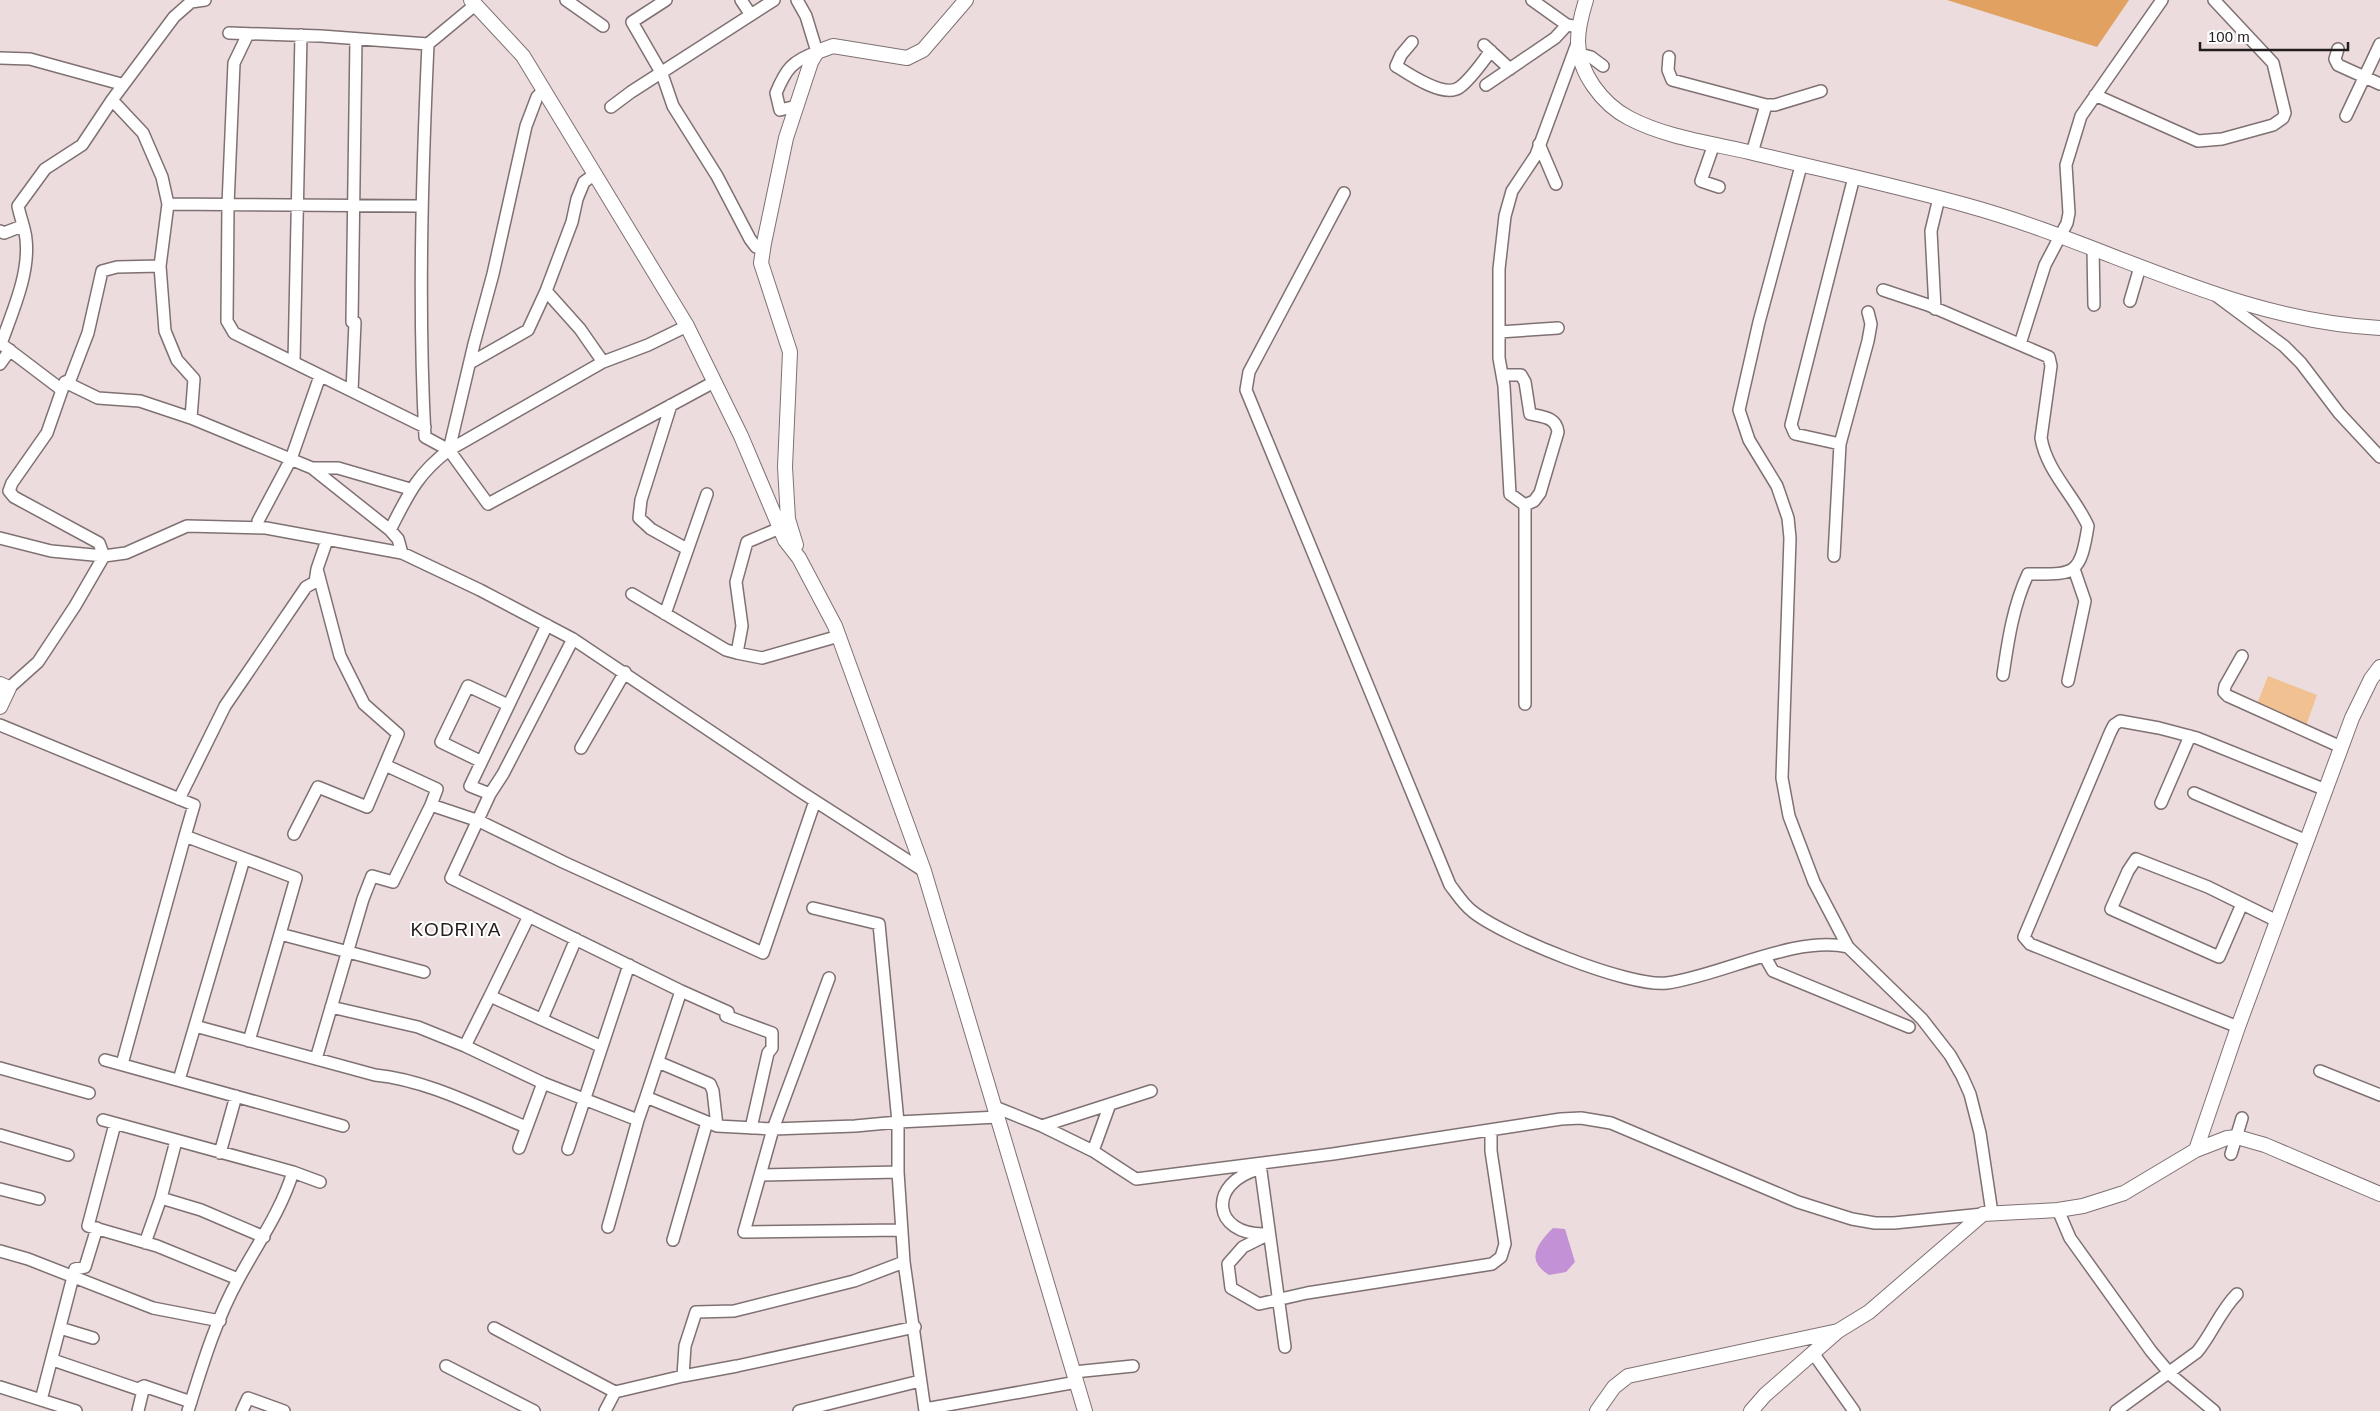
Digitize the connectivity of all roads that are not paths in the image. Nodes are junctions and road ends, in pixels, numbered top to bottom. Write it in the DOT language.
graph roads {
  1 [pos="205,0"];
  2 [pos="566,0"];
  3 [pos="666,0"];
  4 [pos="740,0"];
  5 [pos="774,0"];
  6 [pos="797,0"];
  7 [pos="966,0"];
  8 [pos="1532,0"];
  9 [pos="1586,0"];
  10 [pos="2162,0"];
  11 [pos="2214,0"];
  12 [pos="473,2"];
  13 [pos="751,15"];
  14 [pos="603,26"];
  15 [pos="1574,26"];
  16 [pos="229,33"];
  17 [pos="248,34"];
  18 [pos="301,35"];
  19 [pos="356,39"];
  20 [pos="1412,42"];
  21 [pos="428,44"];
  22 [pos="2380,44"];
  23 [pos="1579,47"];
  24 [pos="2338,49"];
  25 [pos="817,52"];
  26 [pos="1670,57"];
  27 [pos="0,58"];
  28 [pos="1603,66"];
  29 [pos="1510,69"];
  30 [pos="662,74"];
  31 [pos="2365,77"];
  32 [pos="122,84"];
  33 [pos="2380,84"];
  34 [pos="1486,85"];
  35 [pos="544,90"];
  36 [pos="1821,91"];
  37 [pos="2095,95"];
  38 [pos="112,100"];
  39 [pos="1766,105"];
  40 [pos="611,107"];
  41 [pos="794,113"];
  42 [pos="2346,116"];
  43 [pos="1539,144"];
  44 [pos="1714,144"];
  45 [pos="1752,153"];
  46 [pos="1801,166"];
  47 [pos="594,174"];
  48 [pos="1854,177"];
  49 [pos="1556,184"];
  50 [pos="1719,187"];
  51 [pos="1344,193"];
  52 [pos="1939,198"];
  53 [pos="168,204"];
  54 [pos="297,205"];
  55 [pos="228,206"];
  56 [pos="352,206"];
  57 [pos="421,206"];
  58 [pos="22,226"];
  59 [pos="0,231"];
  60 [pos="2060,237"];
  61 [pos="756,247"];
  62 [pos="2094,248"];
  63 [pos="160,266"];
  64 [pos="2140,267"];
  65 [pos="1883,290"];
  66 [pos="546,291"];
  67 [pos="2218,297"];
  68 [pos="2130,301"];
  69 [pos="2094,305"];
  70 [pos="1935,309"];
  71 [pos="1868,312"];
  72 [pos="687,326"];
  73 [pos="1558,328"];
  74 [pos="2380,328"];
  75 [pos="1498,332"];
  76 [pos="2020,344"];
  77 [pos="4,346"];
  78 [pos="294,362"];
  79 [pos="470,362"];
  80 [pos="603,362"];
  81 [pos="0,364"];
  82 [pos="1502,375"];
  83 [pos="320,376"];
  84 [pos="714,382"];
  85 [pos="63,386"];
  86 [pos="352,391"];
  87 [pos="671,405"];
  88 [pos="191,418"];
  89 [pos="425,426"];
  90 [pos="1840,444"];
  91 [pos="449,450"];
  92 [pos="2380,458"];
  93 [pos="291,459"];
  94 [pos="312,468"];
  95 [pos="410,489"];
  96 [pos="707,494"];
  97 [pos="1526,505"];
  98 [pos="258,521"];
  99 [pos="780,528"];
  100 [pos="390,530"];
  101 [pos="0,538"];
  102 [pos="327,540"];
  103 [pos="687,549"];
  104 [pos="402,553"];
  105 [pos="104,556"];
  106 [pos="1834,556"];
  107 [pos="799,558"];
  108 [pos="317,569"];
  109 [pos="2074,569"];
  110 [pos="632,594"];
  111 [pos="665,614"];
  112 [pos="547,625"];
  113 [pos="839,636"];
  114 [pos="573,639"];
  115 [pos="737,653"];
  116 [pos="2242,656"];
  117 [pos="2379,670"];
  118 [pos="625,672"];
  119 [pos="2003,675"];
  120 [pos="2068,681"];
  121 [pos="4,686"];
  122 [pos="1525,704"];
  123 [pos="508,705"];
  124 [pos="0,707"];
  125 [pos="0,725"];
  126 [pos="2190,736"];
  127 [pos="2341,747"];
  128 [pos="581,748"];
  129 [pos="480,761"];
  130 [pos="385,765"];
  131 [pos="2326,790"];
  132 [pos="2194,793"];
  133 [pos="490,794"];
  134 [pos="179,799"];
  135 [pos="815,800"];
  136 [pos="2161,803"];
  137 [pos="431,805"];
  138 [pos="479,821"];
  139 [pos="294,834"];
  140 [pos="186,836"];
  141 [pos="2307,841"];
  142 [pos="244,859"];
  143 [pos="924,871"];
  144 [pos="2242,904"];
  145 [pos="813,908"];
  146 [pos="529,916"];
  147 [pos="2277,921"];
  148 [pos="280,934"];
  149 [pos="576,939"];
  150 [pos="1848,947"];
  151 [pos="348,952"];
  152 [pos="1765,957"];
  153 [pos="628,965"];
  154 [pos="424,972"];
  155 [pos="829,978"];
  156 [pos="682,991"];
  157 [pos="490,996"];
  158 [pos="331,1007"];
  159 [pos="542,1019"];
  160 [pos="195,1026"];
  161 [pos="1909,1027"];
  162 [pos="2238,1027"];
  163 [pos="249,1041"];
  164 [pos="465,1046"];
  165 [pos="600,1046"];
  166 [pos="316,1059"];
  167 [pos="105,1060"];
  168 [pos="658,1062"];
  169 [pos="122,1064"];
  170 [pos="0,1068"];
  171 [pos="2320,1071"];
  172 [pos="179,1080"];
  173 [pos="543,1083"];
  174 [pos="1151,1091"];
  175 [pos="89,1093"];
  176 [pos="2380,1095"];
  177 [pos="236,1096"];
  178 [pos="646,1097"];
  179 [pos="584,1100"];
  180 [pos="1110,1104"];
  181 [pos="996,1112"];
  182 [pos="2242,1118"];
  183 [pos="103,1120"];
  184 [pos="638,1120"];
  185 [pos="898,1122"];
  186 [pos="115,1124"];
  187 [pos="712,1124"];
  188 [pos="343,1126"];
  189 [pos="1042,1126"];
  190 [pos="526,1127"];
  191 [pos="751,1128"];
  192 [pos="773,1129"];
  193 [pos="1491,1131"];
  194 [pos="0,1135"];
  195 [pos="2237,1137"];
  196 [pos="176,1141"];
  197 [pos="519,1148"];
  198 [pos="568,1148"];
  199 [pos="2196,1150"];
  200 [pos="1093,1151"];
  201 [pos="220,1153"];
  202 [pos="68,1154"];
  203 [pos="2231,1154"];
  204 [pos="1260,1167"];
  205 [pos="293,1172"];
  206 [pos="898,1172"];
  207 [pos="762,1175"];
  208 [pos="320,1182"];
  209 [pos="0,1189"];
  210 [pos="2380,1194"];
  211 [pos="161,1198"];
  212 [pos="39,1199"];
  213 [pos="2058,1210"];
  214 [pos="1987,1214"];
  215 [pos="608,1227"];
  216 [pos="97,1228"];
  217 [pos="902,1230"];
  218 [pos="1269,1234"];
  219 [pos="264,1237"];
  220 [pos="673,1240"];
  221 [pos="145,1243"];
  222 [pos="0,1251"];
  223 [pos="904,1262"];
  224 [pos="73,1277"];
  225 [pos="238,1279"];
  226 [pos="2237,1294"];
  227 [pos="1278,1299"];
  228 [pos="220,1321"];
  229 [pos="914,1327"];
  230 [pos="60,1328"];
  231 [pos="494,1328"];
  232 [pos="1838,1331"];
  233 [pos="93,1338"];
  234 [pos="1285,1346"];
  235 [pos="1813,1353"];
  236 [pos="53,1360"];
  237 [pos="446,1366"];
  238 [pos="1133,1366"];
  239 [pos="2169,1373"];
  240 [pos="683,1376"];
  241 [pos="1076,1377"];
  242 [pos="920,1381"];
  243 [pos="144,1386"];
  244 [pos="0,1387"];
  245 [pos="615,1392"];
  246 [pos="41,1400"];
  247 [pos="190,1407"];
  248 [pos="526,1409"];
  249 [pos="925,1410"];
  250 [pos="76,1411"];
  251 [pos="138,1411"];
  252 [pos="242,1411"];
  253 [pos="284,1411"];
  254 [pos="606,1411"];
  255 [pos="799,1411"];
  256 [pos="1085,1411"];
  257 [pos="1596,1411"];
  258 [pos="1751,1411"];
  259 [pos="1854,1411"];
  260 [pos="2116,1411"];
  261 [pos="2214,1411"];
  1 -- 32 [label="street"];
  2 -- 14 [label="street"];
  3 -- 30 [label="street"];
  4 -- 13 [label="street"];
  5 -- 13 [label="street"];
  6 -- 25 [label="street"];
  7 -- 25 [label="street"];
  8 -- 15 [label="street"];
  9 -- 15 [label="street"];
  10 -- 37 [label="street"];
  11 -- 37 [label="street"];
  12 -- 21 [label="street"];
  12 -- 35 [label="street"];
  13 -- 30 [label="street"];
  15 -- 23 [label="street"];
  15 -- 29 [label="street"];
  16 -- 17 [label="street"];
  17 -- 18 [label="street"];
  17 -- 55 [label="street"];
  18 -- 19 [label="street"];
  18 -- 54 [label="street"];
  19 -- 21 [label="street"];
  19 -- 56 [label="street"];
  20 -- 29 [label="street"];
  21 -- 57 [label="street"];
  22 -- 31 [label="street"];
  23 -- 28 [label="street"];
  23 -- 43 [label="street"];
  23 -- 44 [label="street"];
  24 -- 31 [label="street"];
  25 -- 41 [label="street"];
  25 -- 41 [label="street"];
  26 -- 39 [label="street"];
  27 -- 32 [label="street"];
  29 -- 34 [label="street"];
  30 -- 40 [label="street"];
  30 -- 61 [label="street"];
  31 -- 33 [label="street"];
  31 -- 42 [label="street"];
  32 -- 38 [label="street"];
  35 -- 47 [label="street"];
  35 -- 79 [label="street"];
  36 -- 39 [label="street"];
  37 -- 60 [label="street"];
  38 -- 53 [label="street"];
  38 -- 58 [label="street"];
  39 -- 45 [label="street"];
  41 -- 107 [label="street"];
  43 -- 49 [label="street"];
  43 -- 75 [label="street"];
  44 -- 45 [label="street"];
  44 -- 50 [label="street"];
  45 -- 46 [label="street"];
  46 -- 48 [label="street"];
  46 -- 150 [label="street"];
  47 -- 66 [label="street"];
  47 -- 72 [label="street"];
  48 -- 52 [label="street"];
  48 -- 90 [label="street"];
  51 -- 152 [label="street"];
  52 -- 60 [label="street"];
  52 -- 70 [label="street"];
  53 -- 55 [label="street"];
  53 -- 63 [label="street"];
  54 -- 55 [label="street"];
  54 -- 56 [label="street"];
  54 -- 78 [label="street"];
  55 -- 78 [label="street"];
  56 -- 57 [label="street"];
  56 -- 86 [label="street"];
  57 -- 89 [label="street"];
  58 -- 59 [label="street"];
  58 -- 77 [label="street"];
  60 -- 62 [label="street"];
  60 -- 76 [label="street"];
  62 -- 64 [label="street"];
  62 -- 69 [label="street"];
  63 -- 85 [label="street"];
  63 -- 88 [label="street"];
  64 -- 67 [label="street"];
  64 -- 68 [label="street"];
  65 -- 70 [label="street"];
  66 -- 79 [label="street"];
  66 -- 80 [label="street"];
  67 -- 74 [label="street"];
  67 -- 92 [label="street"];
  70 -- 76 [label="street"];
  71 -- 90 [label="street"];
  72 -- 80 [label="street"];
  72 -- 84 [label="street"];
  73 -- 75 [label="street"];
  75 -- 82 [label="street"];
  76 -- 109 [label="street"];
  77 -- 81 [label="street"];
  77 -- 85 [label="street"];
  78 -- 83 [label="street"];
  79 -- 91 [label="street"];
  80 -- 91 [label="street"];
  82 -- 97 [label="street"];
  82 -- 97 [label="street"];
  83 -- 86 [label="street"];
  83 -- 93 [label="street"];
  84 -- 87 [label="street"];
  84 -- 99 [label="street"];
  85 -- 88 [label="street"];
  85 -- 105 [label="street"];
  86 -- 89 [label="street"];
  87 -- 91 [label="street"];
  87 -- 103 [label="street"];
  88 -- 93 [label="street"];
  89 -- 91 [label="street"];
  90 -- 106 [label="street"];
  91 -- 95 [label="street"];
  93 -- 94 [label="street"];
  93 -- 98 [label="street"];
  94 -- 95 [label="street"];
  94 -- 100 [label="street"];
  95 -- 100 [label="street"];
  96 -- 103 [label="street"];
  97 -- 122 [label="street"];
  99 -- 107 [label="street"];
  99 -- 115 [label="street"];
  100 -- 104 [label="street"];
  101 -- 105 [label="street"];
  102 -- 104 [label="street"];
  102 -- 105 [label="street"];
  102 -- 108 [label="street"];
  103 -- 111 [label="street"];
  104 -- 112 [label="street"];
  105 -- 121 [label="street"];
  107 -- 113 [label="street"];
  108 -- 130 [label="street"];
  108 -- 134 [label="street"];
  109 -- 119 [label="street"];
  109 -- 120 [label="street"];
  110 -- 111 [label="street"];
  111 -- 115 [label="street"];
  112 -- 114 [label="street"];
  112 -- 123 [label="street"];
  113 -- 115 [label="street"];
  113 -- 143 [label="street"];
  114 -- 118 [label="street"];
  114 -- 133 [label="street"];
  116 -- 127 [label="street"];
  117 -- 127 [label="street"];
  118 -- 128 [label="street"];
  118 -- 135 [label="street"];
  121 -- 124 [label="street"];
  123 -- 129 [label="street"];
  123 -- 129 [label="street"];
  125 -- 134 [label="street"];
  126 -- 131 [label="street"];
  126 -- 136 [label="street"];
  126 -- 162 [label="street"];
  127 -- 131 [label="street"];
  129 -- 133 [label="street"];
  130 -- 137 [label="street"];
  130 -- 139 [label="street"];
  131 -- 141 [label="street"];
  132 -- 141 [label="street"];
  133 -- 138 [label="street"];
  134 -- 140 [label="street"];
  135 -- 138 [label="street"];
  135 -- 143 [label="street"];
  137 -- 138 [label="street"];
  137 -- 151 [label="street"];
  138 -- 146 [label="street"];
  140 -- 142 [label="street"];
  140 -- 169 [label="street"];
  141 -- 147 [label="street"];
  142 -- 148 [label="street"];
  142 -- 160 [label="street"];
  143 -- 181 [label="street"];
  144 -- 144 [label="street"];
  144 -- 147 [label="street"];
  145 -- 185 [label="street"];
  146 -- 149 [label="street"];
  146 -- 157 [label="street"];
  147 -- 162 [label="street"];
  148 -- 151 [label="street"];
  148 -- 163 [label="street"];
  149 -- 153 [label="street"];
  149 -- 159 [label="street"];
  150 -- 152 [label="street"];
  150 -- 214 [label="street"];
  151 -- 154 [label="street"];
  151 -- 158 [label="street"];
  152 -- 161 [label="street"];
  153 -- 156 [label="street"];
  153 -- 165 [label="street"];
  155 -- 192 [label="street"];
  156 -- 168 [label="street"];
  156 -- 191 [label="street"];
  157 -- 159 [label="street"];
  157 -- 164 [label="street"];
  158 -- 164 [label="street"];
  158 -- 166 [label="street"];
  159 -- 165 [label="street"];
  160 -- 163 [label="street"];
  160 -- 172 [label="street"];
  162 -- 199 [label="street"];
  163 -- 166 [label="street"];
  164 -- 173 [label="street"];
  165 -- 179 [label="street"];
  166 -- 190 [label="street"];
  167 -- 169 [label="street"];
  168 -- 178 [label="street"];
  168 -- 187 [label="street"];
  169 -- 172 [label="street"];
  170 -- 175 [label="street"];
  171 -- 176 [label="street"];
  172 -- 177 [label="street"];
  173 -- 179 [label="street"];
  173 -- 190 [label="street"];
  174 -- 180 [label="street"];
  177 -- 188 [label="street"];
  177 -- 201 [label="street"];
  178 -- 184 [label="street"];
  178 -- 187 [label="street"];
  179 -- 184 [label="street"];
  179 -- 198 [label="street"];
  180 -- 189 [label="street"];
  180 -- 200 [label="street"];
  181 -- 185 [label="street"];
  181 -- 189 [label="street"];
  181 -- 241 [label="street"];
  182 -- 195 [label="street"];
  183 -- 186 [label="street"];
  184 -- 215 [label="street"];
  185 -- 192 [label="street"];
  185 -- 206 [label="street"];
  186 -- 196 [label="street"];
  186 -- 216 [label="street"];
  187 -- 191 [label="street"];
  187 -- 220 [label="street"];
  189 -- 200 [label="street"];
  190 -- 197 [label="street"];
  191 -- 192 [label="street"];
  192 -- 207 [label="street"];
  193 -- 204 [label="street"];
  193 -- 214 [label="street"];
  193 -- 227 [label="street"];
  194 -- 202 [label="street"];
  195 -- 199 [label="street"];
  195 -- 203 [label="street"];
  195 -- 210 [label="street"];
  196 -- 201 [label="street"];
  196 -- 211 [label="street"];
  199 -- 213 [label="street"];
  200 -- 204 [label="street"];
  201 -- 205 [label="street"];
  204 -- 218 [label="street"];
  204 -- 218 [label="street"];
  205 -- 208 [label="street"];
  205 -- 219 [label="street"];
  206 -- 207 [label="street"];
  206 -- 217 [label="street"];
  207 -- 217 [label="street"];
  209 -- 212 [label="street"];
  211 -- 219 [label="street"];
  211 -- 221 [label="street"];
  213 -- 214 [label="street"];
  213 -- 239 [label="street"];
  214 -- 232 [label="street"];
  216 -- 221 [label="street"];
  216 -- 224 [label="street"];
  217 -- 223 [label="street"];
  218 -- 227 [label="street"];
  218 -- 227 [label="street"];
  219 -- 225 [label="street"];
  221 -- 225 [label="street"];
  222 -- 224 [label="street"];
  223 -- 229 [label="street"];
  223 -- 240 [label="street"];
  224 -- 228 [label="street"];
  224 -- 230 [label="street"];
  225 -- 228 [label="street"];
  226 -- 239 [label="street"];
  227 -- 234 [label="street"];
  228 -- 247 [label="street"];
  229 -- 240 [label="street"];
  229 -- 242 [label="street"];
  230 -- 233 [label="street"];
  230 -- 236 [label="street"];
  231 -- 245 [label="street"];
  232 -- 235 [label="street"];
  232 -- 257 [label="street"];
  235 -- 258 [label="street"];
  235 -- 259 [label="street"];
  236 -- 243 [label="street"];
  236 -- 246 [label="street"];
  237 -- 248 [label="street"];
  238 -- 241 [label="street"];
  239 -- 260 [label="street"];
  239 -- 261 [label="street"];
  240 -- 245 [label="street"];
  241 -- 249 [label="street"];
  241 -- 256 [label="street"];
  242 -- 249 [label="street"];
  242 -- 255 [label="street"];
  243 -- 247 [label="street"];
  243 -- 251 [label="street"];
  244 -- 246 [label="street"];
  245 -- 254 [label="street"];
  246 -- 250 [label="street"];
  252 -- 253 [label="street"];
}
